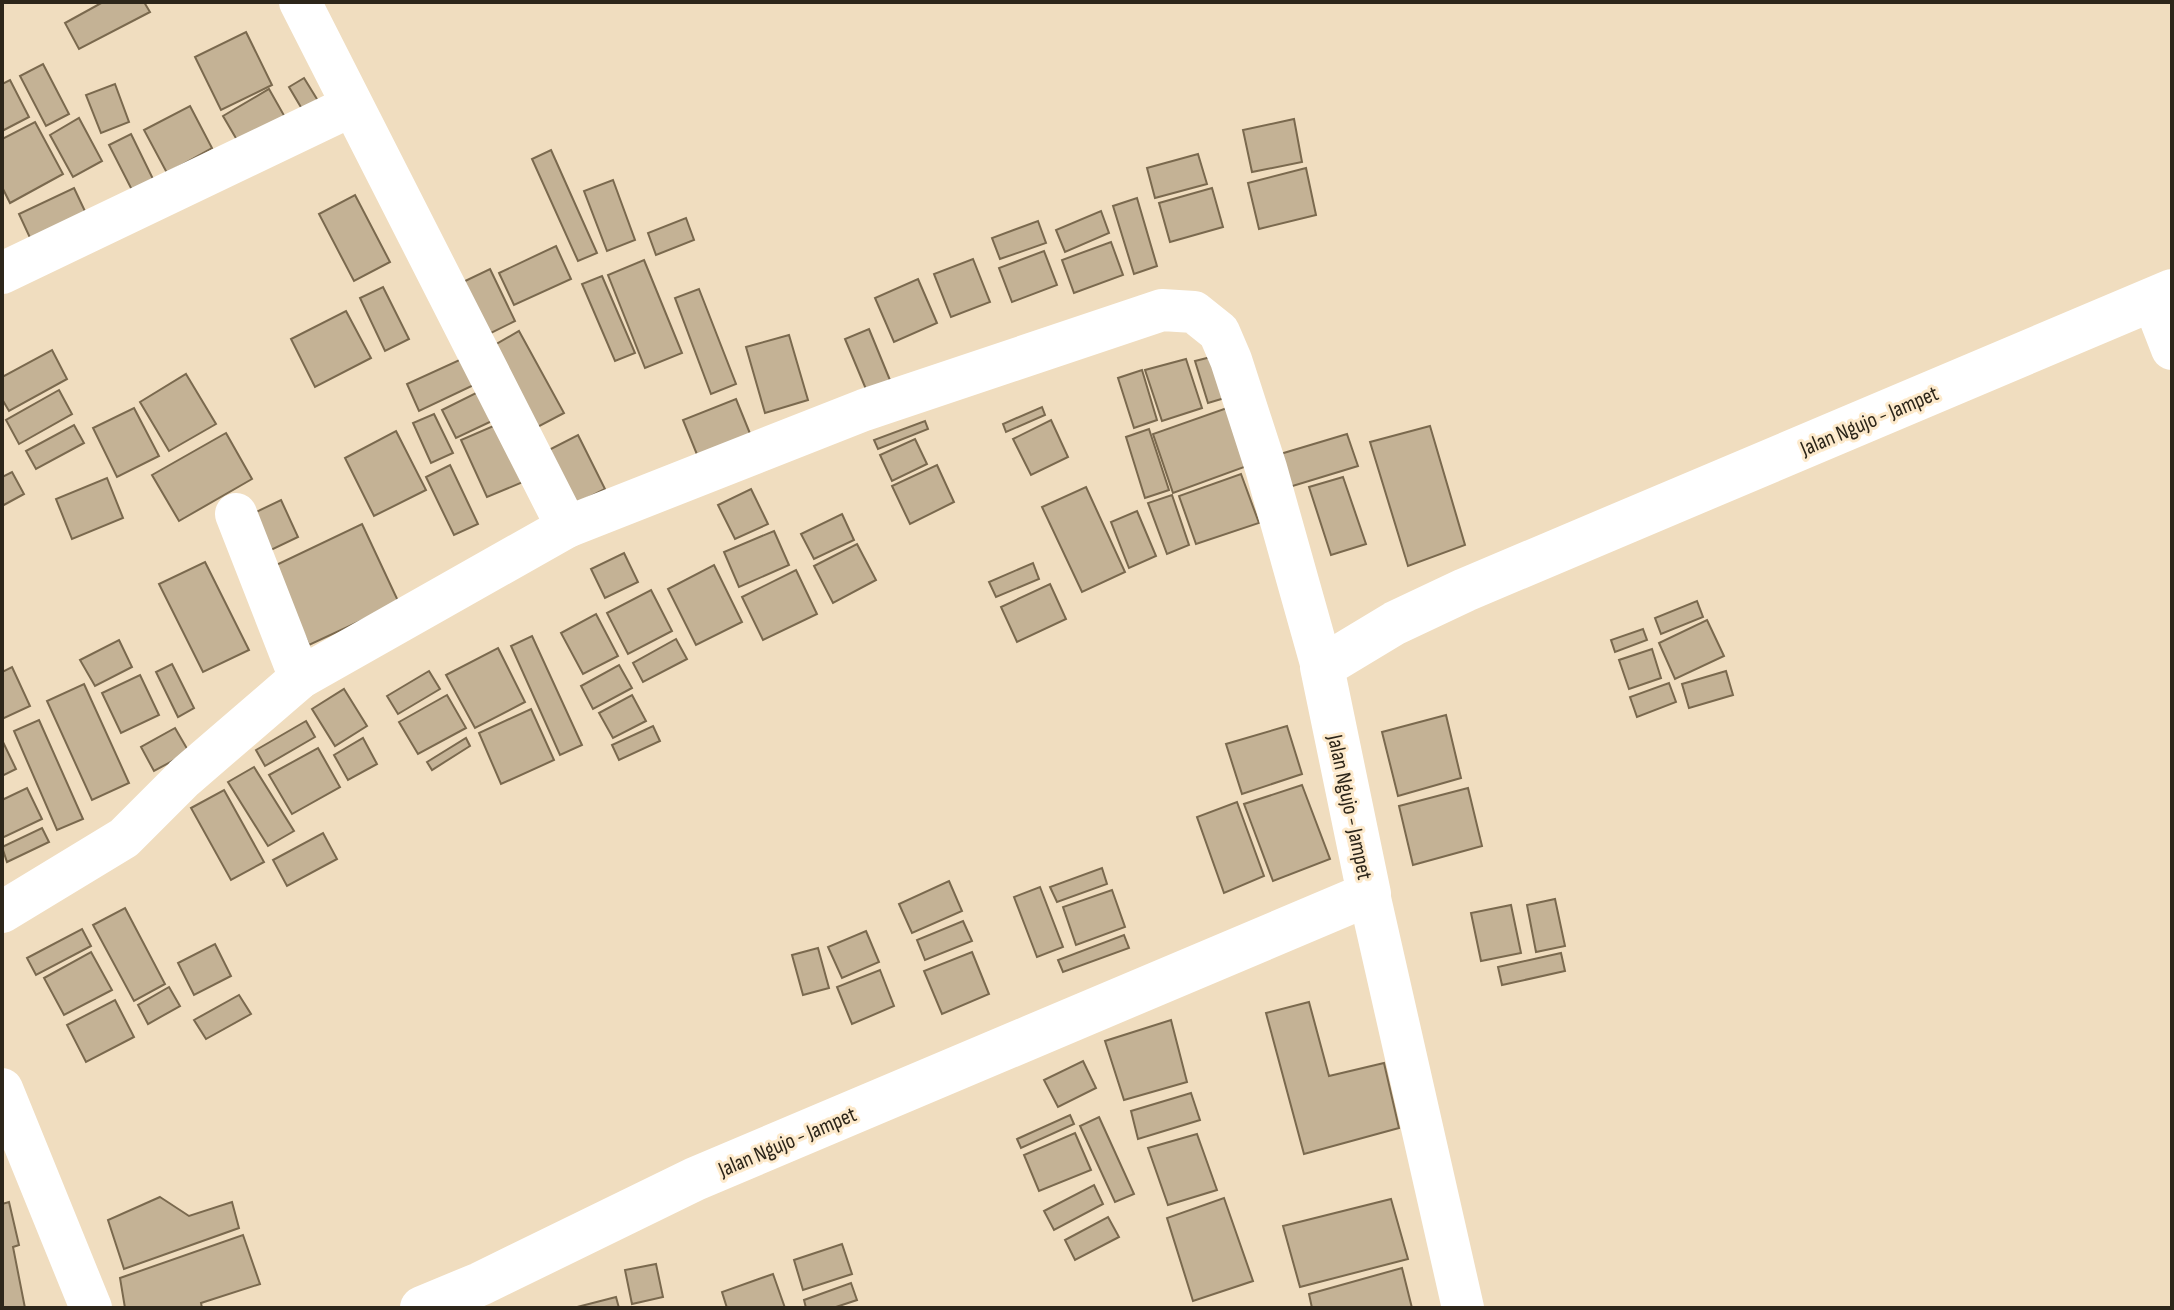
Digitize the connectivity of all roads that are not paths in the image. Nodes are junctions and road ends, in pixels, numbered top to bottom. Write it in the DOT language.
graph roads {
  1 [pos="300,2"];
  2 [pos="351,106"];
  3 [pos="2,273"];
  4 [pos="2162,296"];
  5 [pos="2172,349"];
  6 [pos="236,514"];
  7 [pos="567,527"];
  8 [pos="1322,667"];
  9 [pos="300,678"];
  10 [pos="1369,894"];
  11 [pos="2,912"];
  12 [pos="2,1089"];
  13 [pos="91,1308"];
  14 [pos="422,1308"];
  15 [pos="1463,1308"];
  1 -- 2 [label="street"];
  2 -- 3 [label="street"];
  2 -- 7 [label="street"];
  4 -- 5 [label="street"];
  4 -- 8 [label="street, Jalan Ngujo - Jampet"];
  6 -- 9 [label="street"];
  7 -- 8 [label="street"];
  7 -- 9 [label="street"];
  8 -- 10 [label="street, Jalan Ngujo - Jampet"];
  9 -- 11 [label="street"];
  10 -- 14 [label="street, Jalan Ngujo - Jampet"];
  10 -- 15 [label="street"];
  12 -- 13 [label="street"];
}
